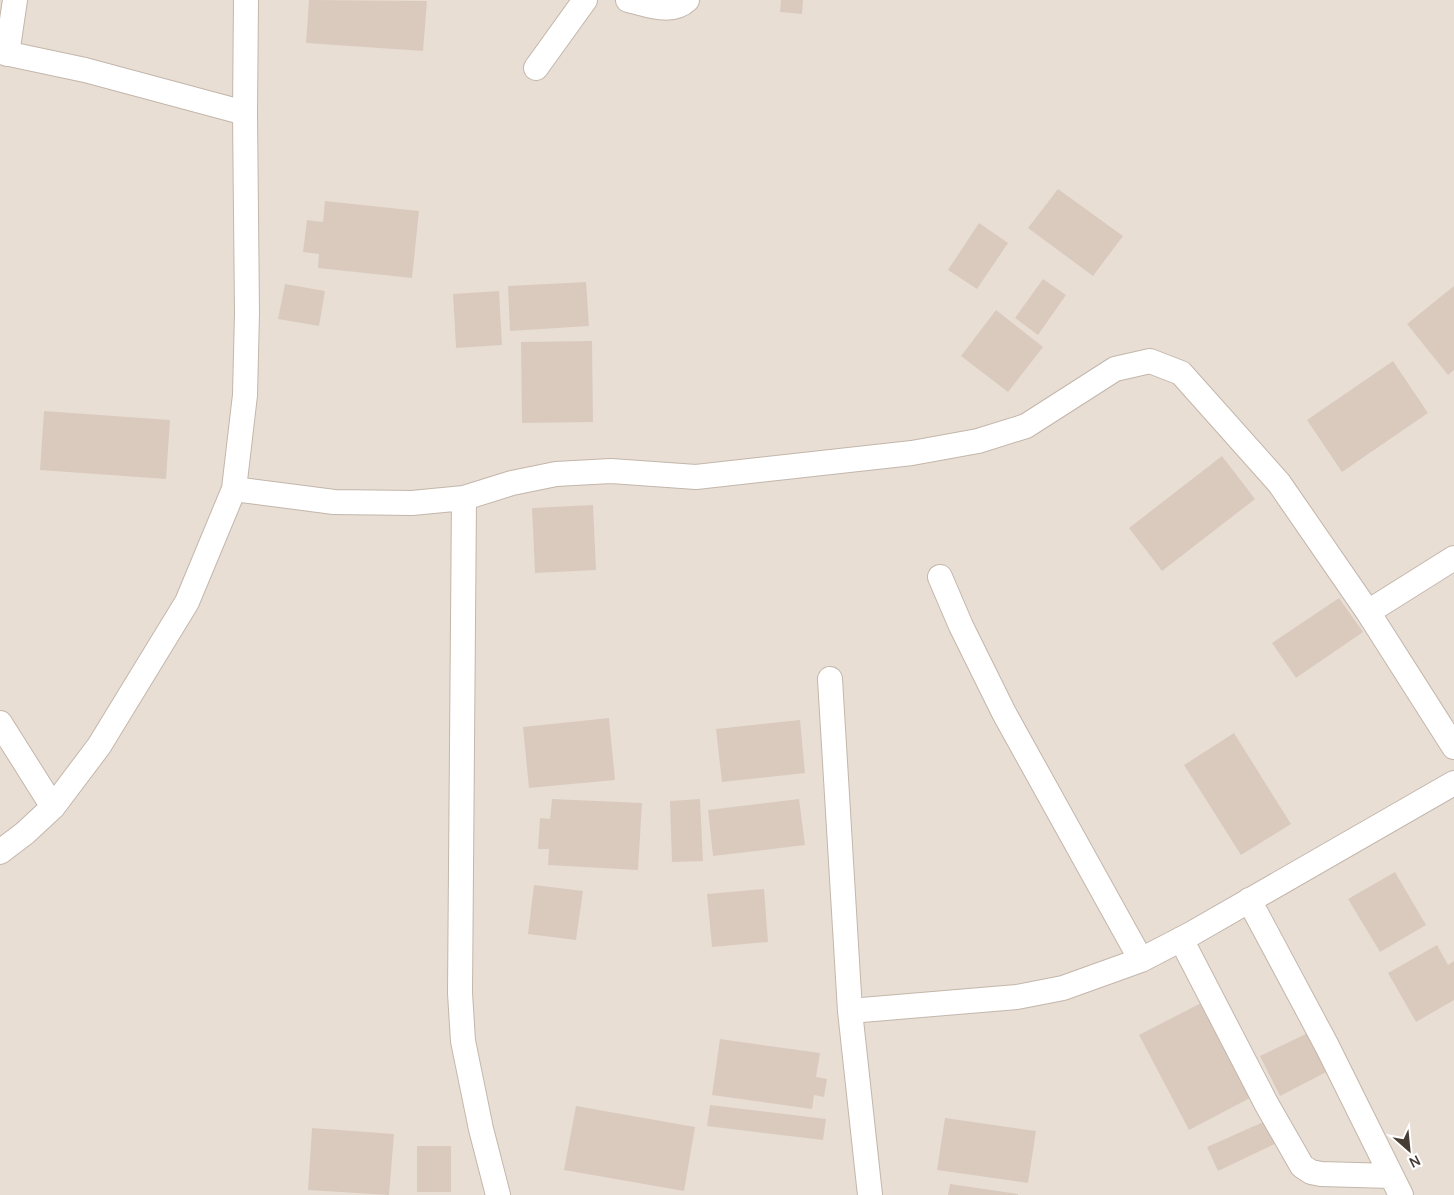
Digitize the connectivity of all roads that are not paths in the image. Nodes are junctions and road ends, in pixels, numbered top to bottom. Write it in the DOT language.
graph roads {
  1 [pos="15,0"];
  2 [pos="246,0"];
  3 [pos="585,0"];
  4 [pos="628,0"];
  5 [pos="687,0"];
  6 [pos="4,53"];
  7 [pos="536,68"];
  8 [pos="245,113"];
  9 [pos="234,489"];
  10 [pos="464,498"];
  11 [pos="1454,558"];
  12 [pos="940,576"];
  13 [pos="1368,612"];
  14 [pos="830,679"];
  15 [pos="0,723"];
  16 [pos="1454,747"];
  17 [pos="1454,782"];
  18 [pos="53,807"];
  19 [pos="0,852"];
  20 [pos="1249,900"];
  21 [pos="1181,939"];
  22 [pos="1140,960"];
  23 [pos="850,1011"];
  24 [pos="1396,1186"];
  25 [pos="498,1195"];
  26 [pos="870,1195"];
  1 -- 6 [label="street"];
  2 -- 8 [label="street"];
  3 -- 7 [label="street"];
  4 -- 5 [label="street"];
  6 -- 8 [label="street"];
  8 -- 9 [label="street"];
  9 -- 10 [label="street"];
  9 -- 18 [label="street"];
  10 -- 13 [label="street"];
  10 -- 25 [label="street"];
  11 -- 13 [label="street"];
  12 -- 22 [label="street"];
  13 -- 16 [label="street"];
  14 -- 23 [label="street"];
  15 -- 18 [label="street"];
  17 -- 20 [label="street"];
  18 -- 19 [label="street"];
  20 -- 21 [label="street"];
  20 -- 24 [label="street"];
  21 -- 22 [label="street"];
  21 -- 24 [label="street"];
  22 -- 23 [label="street"];
  23 -- 26 [label="street"];
}
